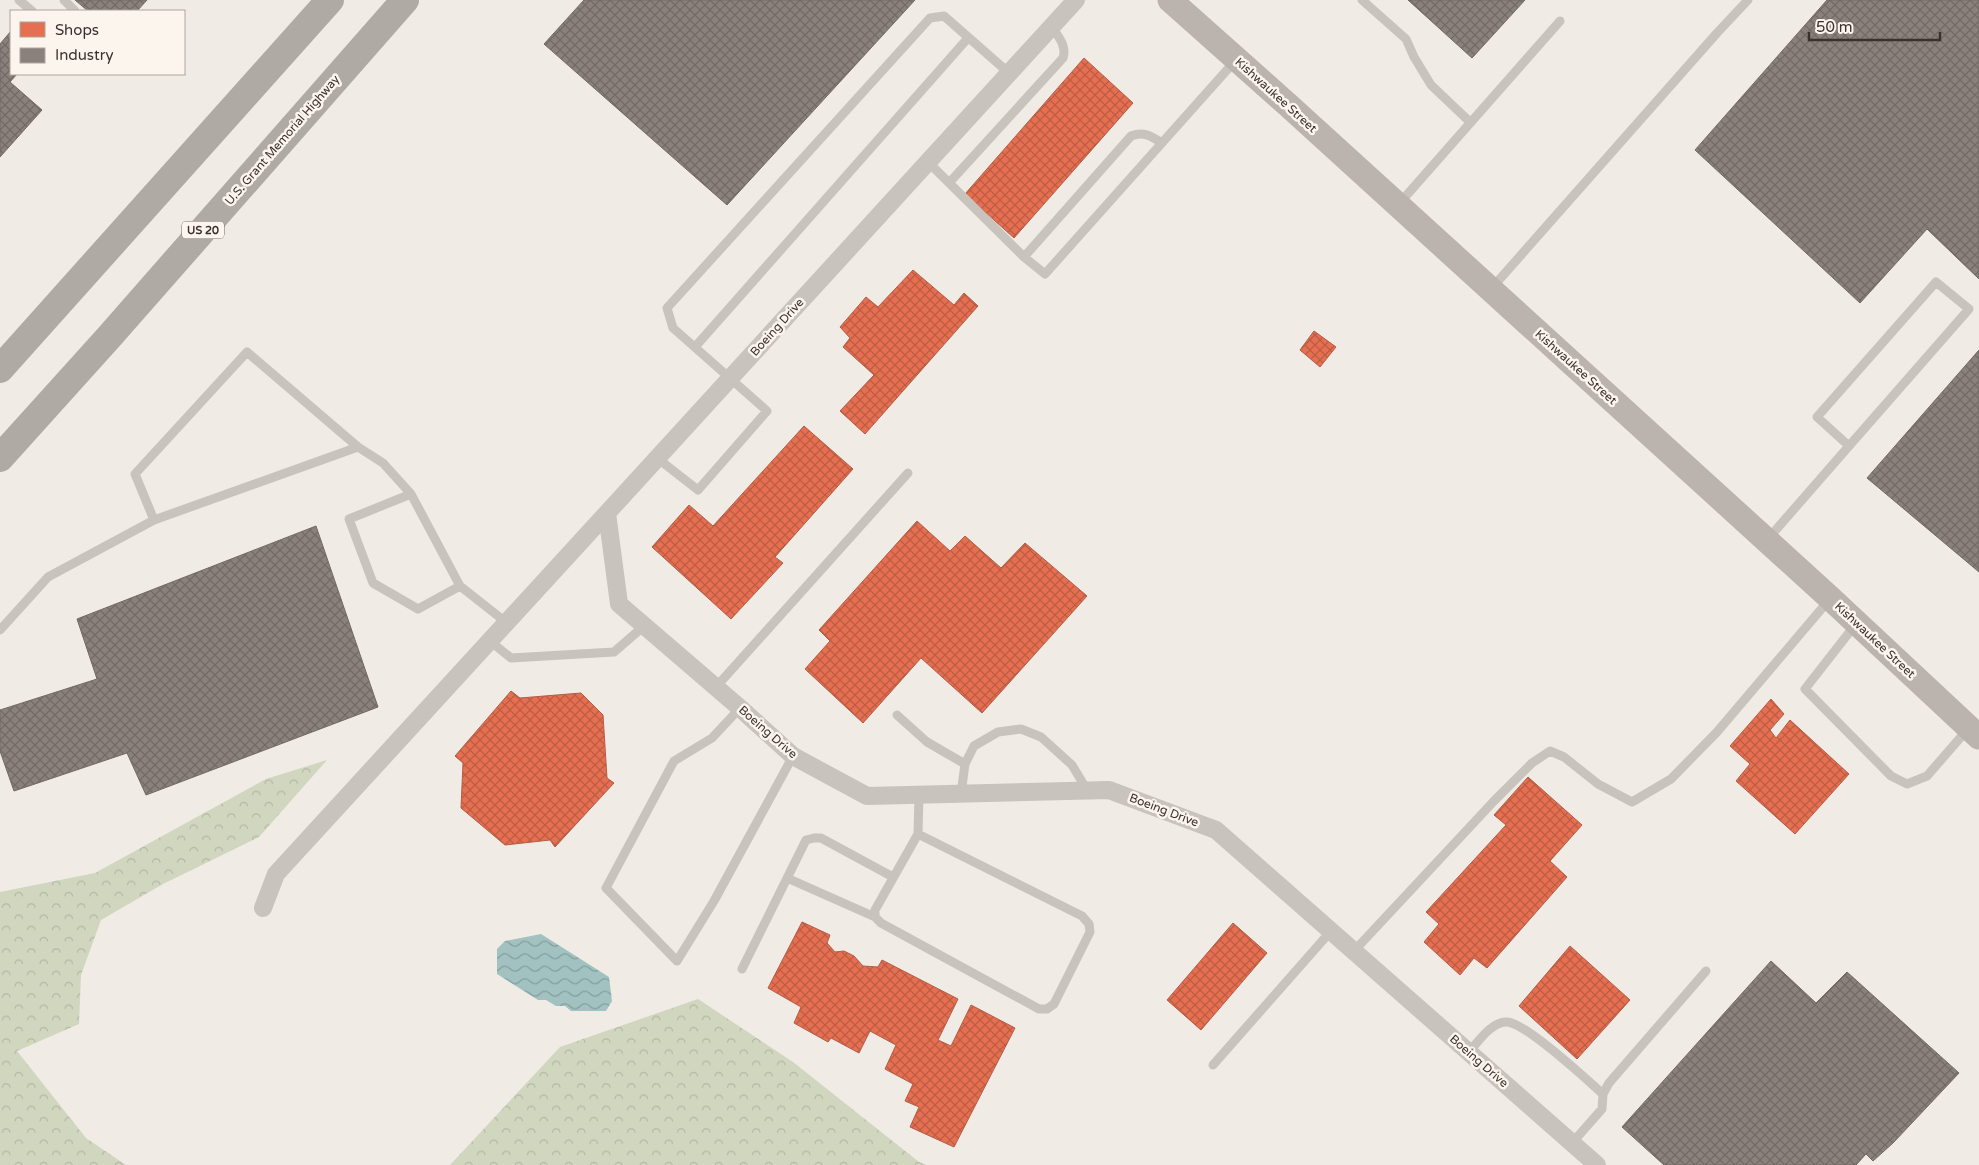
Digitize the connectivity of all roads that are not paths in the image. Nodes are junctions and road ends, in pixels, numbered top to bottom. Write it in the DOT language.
graph roads {
  1 [pos="19,0"];
  2 [pos="64,0"];
  3 [pos="330,0"];
  4 [pos="404,0"];
  5 [pos="1076,0"];
  6 [pos="1170,0"];
  7 [pos="1362,0"];
  8 [pos="1748,0"];
  9 [pos="31,10"];
  10 [pos="74,10"];
  11 [pos="1560,21"];
  12 [pos="1052,27"];
  13 [pos="968,38"];
  14 [pos="1237,59"];
  15 [pos="1009,73"];
  16 [pos="1470,122"];
  17 [pos="1162,143"];
  18 [pos="928,162"];
  19 [pos="949,183"];
  20 [pos="1398,205"];
  21 [pos="1024,256"];
  22 [pos="1490,289"];
  23 [pos="695,347"];
  24 [pos="0,369"];
  25 [pos="730,379"];
  26 [pos="1849,446"];
  27 [pos="358,448"];
  28 [pos="0,458"];
  29 [pos="658,458"];
  30 [pos="908,473"];
  31 [pos="411,494"];
  32 [pos="608,512"];
  33 [pos="154,520"];
  34 [pos="1767,540"];
  35 [pos="460,586"];
  36 [pos="1830,598"];
  37 [pos="507,623"];
  38 [pos="1857,623"];
  39 [pos="644,626"];
  40 [pos="0,630"];
  41 [pos="490,641"];
  42 [pos="716,687"];
  43 [pos="740,708"];
  44 [pos="897,715"];
  45 [pos="1974,733"];
  46 [pos="792,756"];
  47 [pos="965,764"];
  48 [pos="1087,790"];
  49 [pos="961,794"];
  50 [pos="919,795"];
  51 [pos="918,834"];
  52 [pos="893,877"];
  53 [pos="787,878"];
  54 [pos="263,908"];
  55 [pos="875,917"];
  56 [pos="1331,931"];
  57 [pos="1354,951"];
  58 [pos="742,969"];
  59 [pos="1706,971"];
  60 [pos="1469,1052"];
  61 [pos="1213,1065"];
  62 [pos="1603,1094"];
  63 [pos="1572,1143"];
  64 [pos="1597,1165"];
  1 -- 9 [label="lane"];
  2 -- 10 [label="lane"];
  3 -- 24 [label="highway"];
  4 -- 28 [label="highway, U.S. Grant Memorial Highway / US 20"];
  5 -- 12 [label="street, Boeing Drive"];
  6 -- 14 [label="street, Kishwaukee Street"];
  7 -- 16 [label="lane"];
  8 -- 22 [label="lane"];
  11 -- 16 [label="lane"];
  12 -- 15 [label="street, Boeing Drive"];
  12 -- 19 [label="lane"];
  13 -- 15 [label="lane"];
  13 -- 23 [label="lane"];
  13 -- 23 [label="lane"];
  14 -- 17 [label="lane"];
  14 -- 20 [label="street, Kishwaukee Street"];
  15 -- 18 [label="street, Boeing Drive"];
  16 -- 20 [label="lane"];
  17 -- 21 [label="lane"];
  17 -- 21 [label="lane"];
  18 -- 19 [label="lane"];
  18 -- 25 [label="street, Boeing Drive"];
  19 -- 21 [label="lane"];
  20 -- 22 [label="street, Kishwaukee Street"];
  22 -- 34 [label="street, Kishwaukee Street"];
  23 -- 25 [label="lane"];
  25 -- 29 [label="street, Boeing Drive"];
  25 -- 29 [label="lane"];
  26 -- 26 [label="lane"];
  26 -- 34 [label="lane"];
  27 -- 31 [label="lane"];
  27 -- 33 [label="lane"];
  27 -- 33 [label="lane"];
  29 -- 32 [label="street, Boeing Drive"];
  30 -- 42 [label="lane"];
  31 -- 35 [label="lane"];
  31 -- 35 [label="lane"];
  32 -- 37 [label="street"];
  32 -- 39 [label="street, Boeing Drive"];
  33 -- 40 [label="lane"];
  34 -- 36 [label="street, Kishwaukee Street"];
  35 -- 37 [label="lane"];
  36 -- 38 [label="street, Kishwaukee Street"];
  36 -- 57 [label="lane"];
  37 -- 41 [label="street"];
  38 -- 45 [label="street, Kishwaukee Street"];
  38 -- 45 [label="lane"];
  39 -- 41 [label="lane"];
  39 -- 42 [label="street, Boeing Drive"];
  41 -- 54 [label="street"];
  42 -- 43 [label="street, Boeing Drive"];
  43 -- 46 [label="street, Boeing Drive"];
  43 -- 46 [label="lane"];
  44 -- 47 [label="lane"];
  46 -- 50 [label="street, Boeing Drive"];
  47 -- 48 [label="lane"];
  47 -- 49 [label="lane"];
  48 -- 49 [label="street, Boeing Drive"];
  48 -- 56 [label="street, Boeing Drive"];
  49 -- 50 [label="street, Boeing Drive"];
  50 -- 51 [label="lane"];
  51 -- 52 [label="lane"];
  51 -- 55 [label="lane"];
  52 -- 53 [label="lane"];
  52 -- 55 [label="lane"];
  53 -- 55 [label="lane"];
  53 -- 58 [label="lane"];
  56 -- 57 [label="street, Boeing Drive"];
  56 -- 61 [label="lane"];
  57 -- 60 [label="street, Boeing Drive"];
  59 -- 62 [label="lane"];
  60 -- 62 [label="lane"];
  60 -- 63 [label="street, Boeing Drive"];
  62 -- 63 [label="lane"];
  63 -- 64 [label="street, Boeing Drive"];
}
